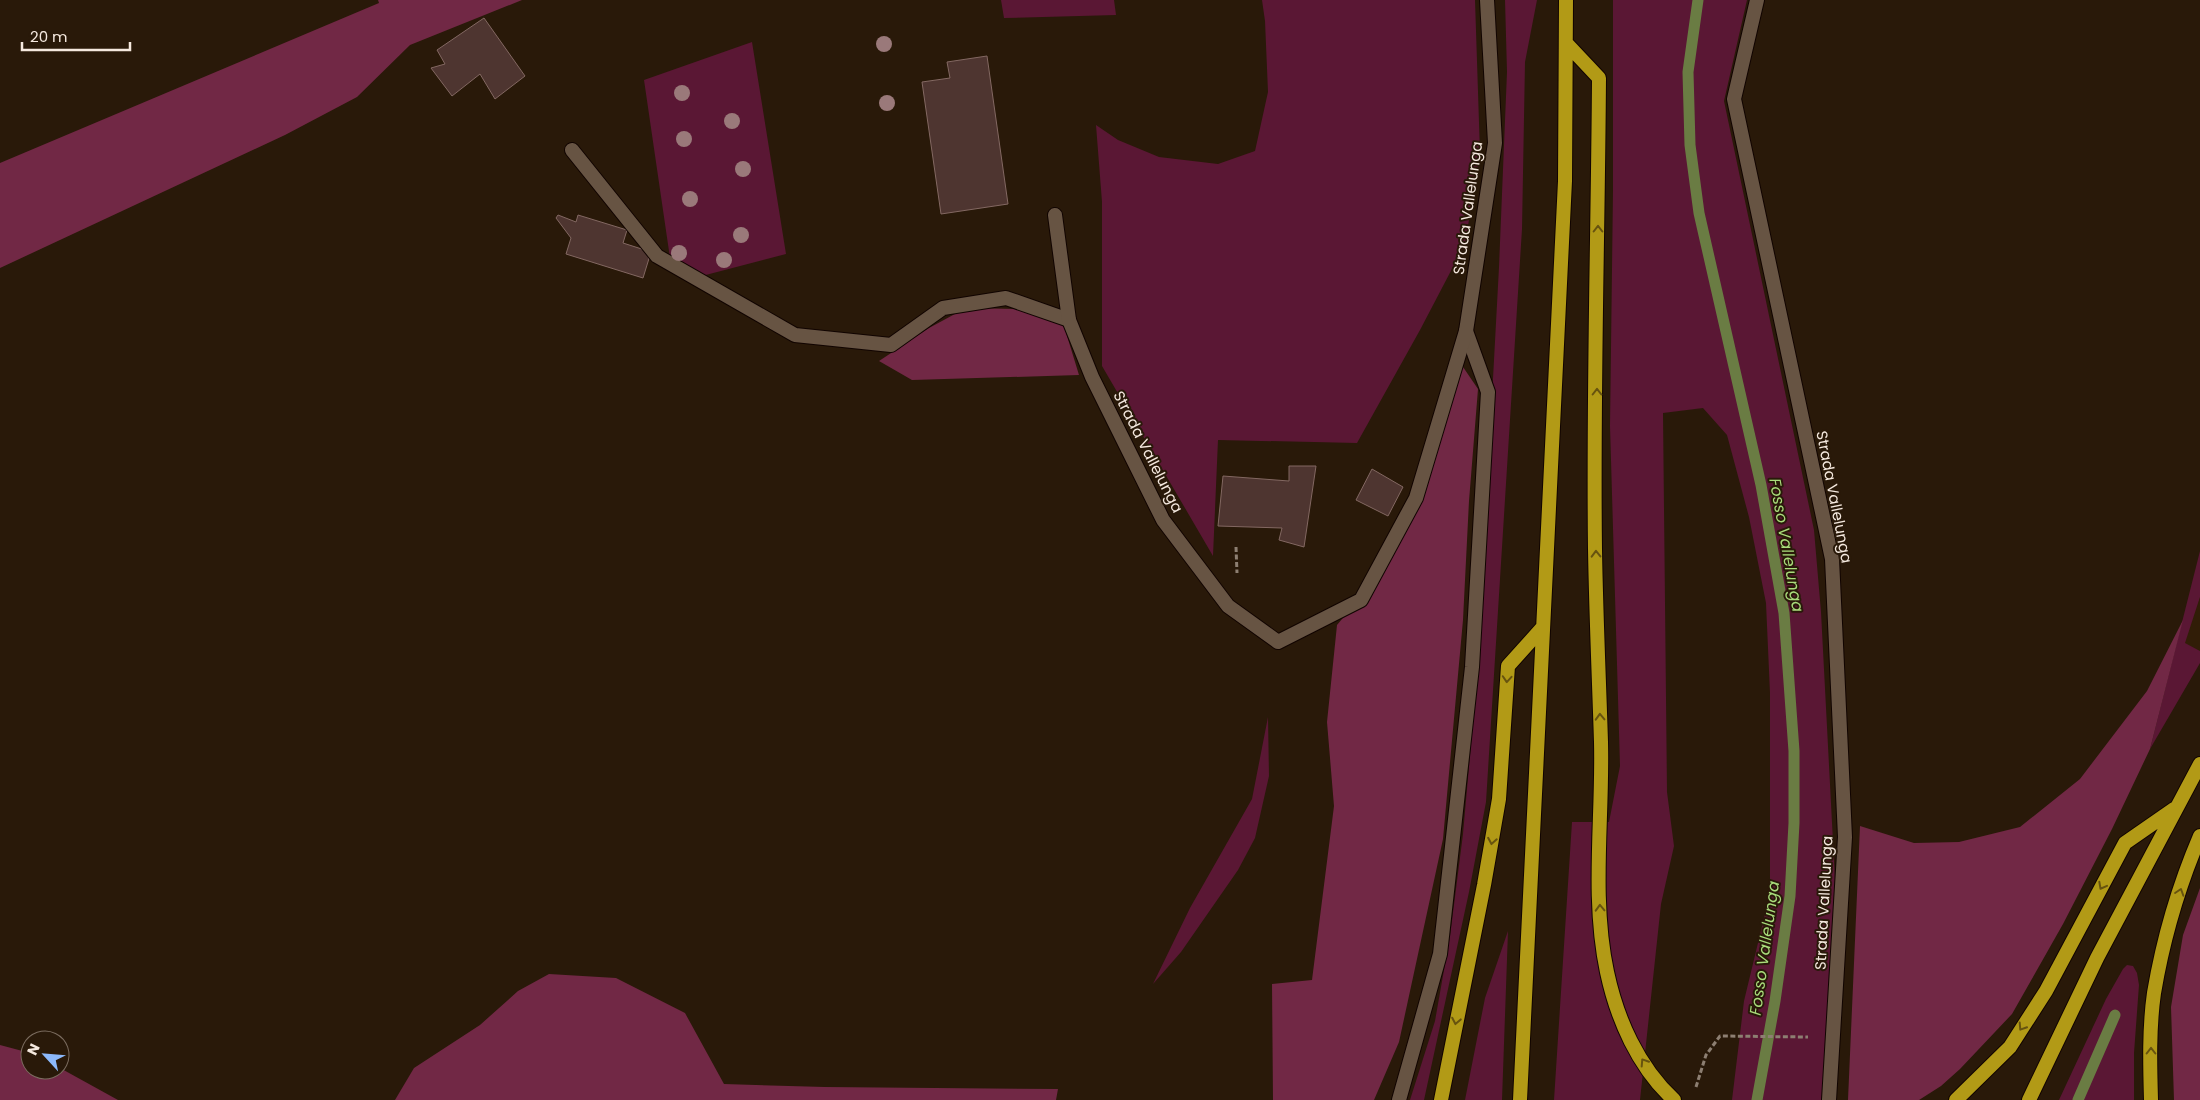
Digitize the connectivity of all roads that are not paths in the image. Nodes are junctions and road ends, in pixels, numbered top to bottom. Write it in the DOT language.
graph roads {
  1 [pos="1487,0"];
  2 [pos="1566,0"];
  3 [pos="1757,0"];
  4 [pos="1567,44"];
  5 [pos="572,150"];
  6 [pos="1055,215"];
  7 [pos="1069,320"];
  8 [pos="1466,331"];
  9 [pos="1543,627"];
  10 [pos="2200,764"];
  11 [pos="2175,808"];
  12 [pos="2200,836"];
  13 [pos="1399,1100"];
  14 [pos="1441,1100"];
  15 [pos="1520,1100"];
  16 [pos="1674,1100"];
  17 [pos="1828,1100"];
  18 [pos="1956,1100"];
  19 [pos="2029,1100"];
  20 [pos="2151,1100"];
  1 -- 8 [label="street, Strada Vallelunga"];
  2 -- 4 [label="highway"];
  3 -- 17 [label="street, Strada Vallelunga"];
  4 -- 9 [label="highway"];
  16 -- 4 [label="highway, one-way"];
  5 -- 7 [label="street"];
  6 -- 7 [label="street, Strada Vallelunga"];
  7 -- 8 [label="street, Strada Vallelunga"];
  8 -- 13 [label="street, Strada Vallelunga"];
  9 -- 14 [label="highway, one-way"];
  9 -- 15 [label="highway"];
  10 -- 11 [label="highway"];
  11 -- 18 [label="highway, one-way"];
  11 -- 19 [label="highway"];
  20 -- 12 [label="highway, one-way"];
}
